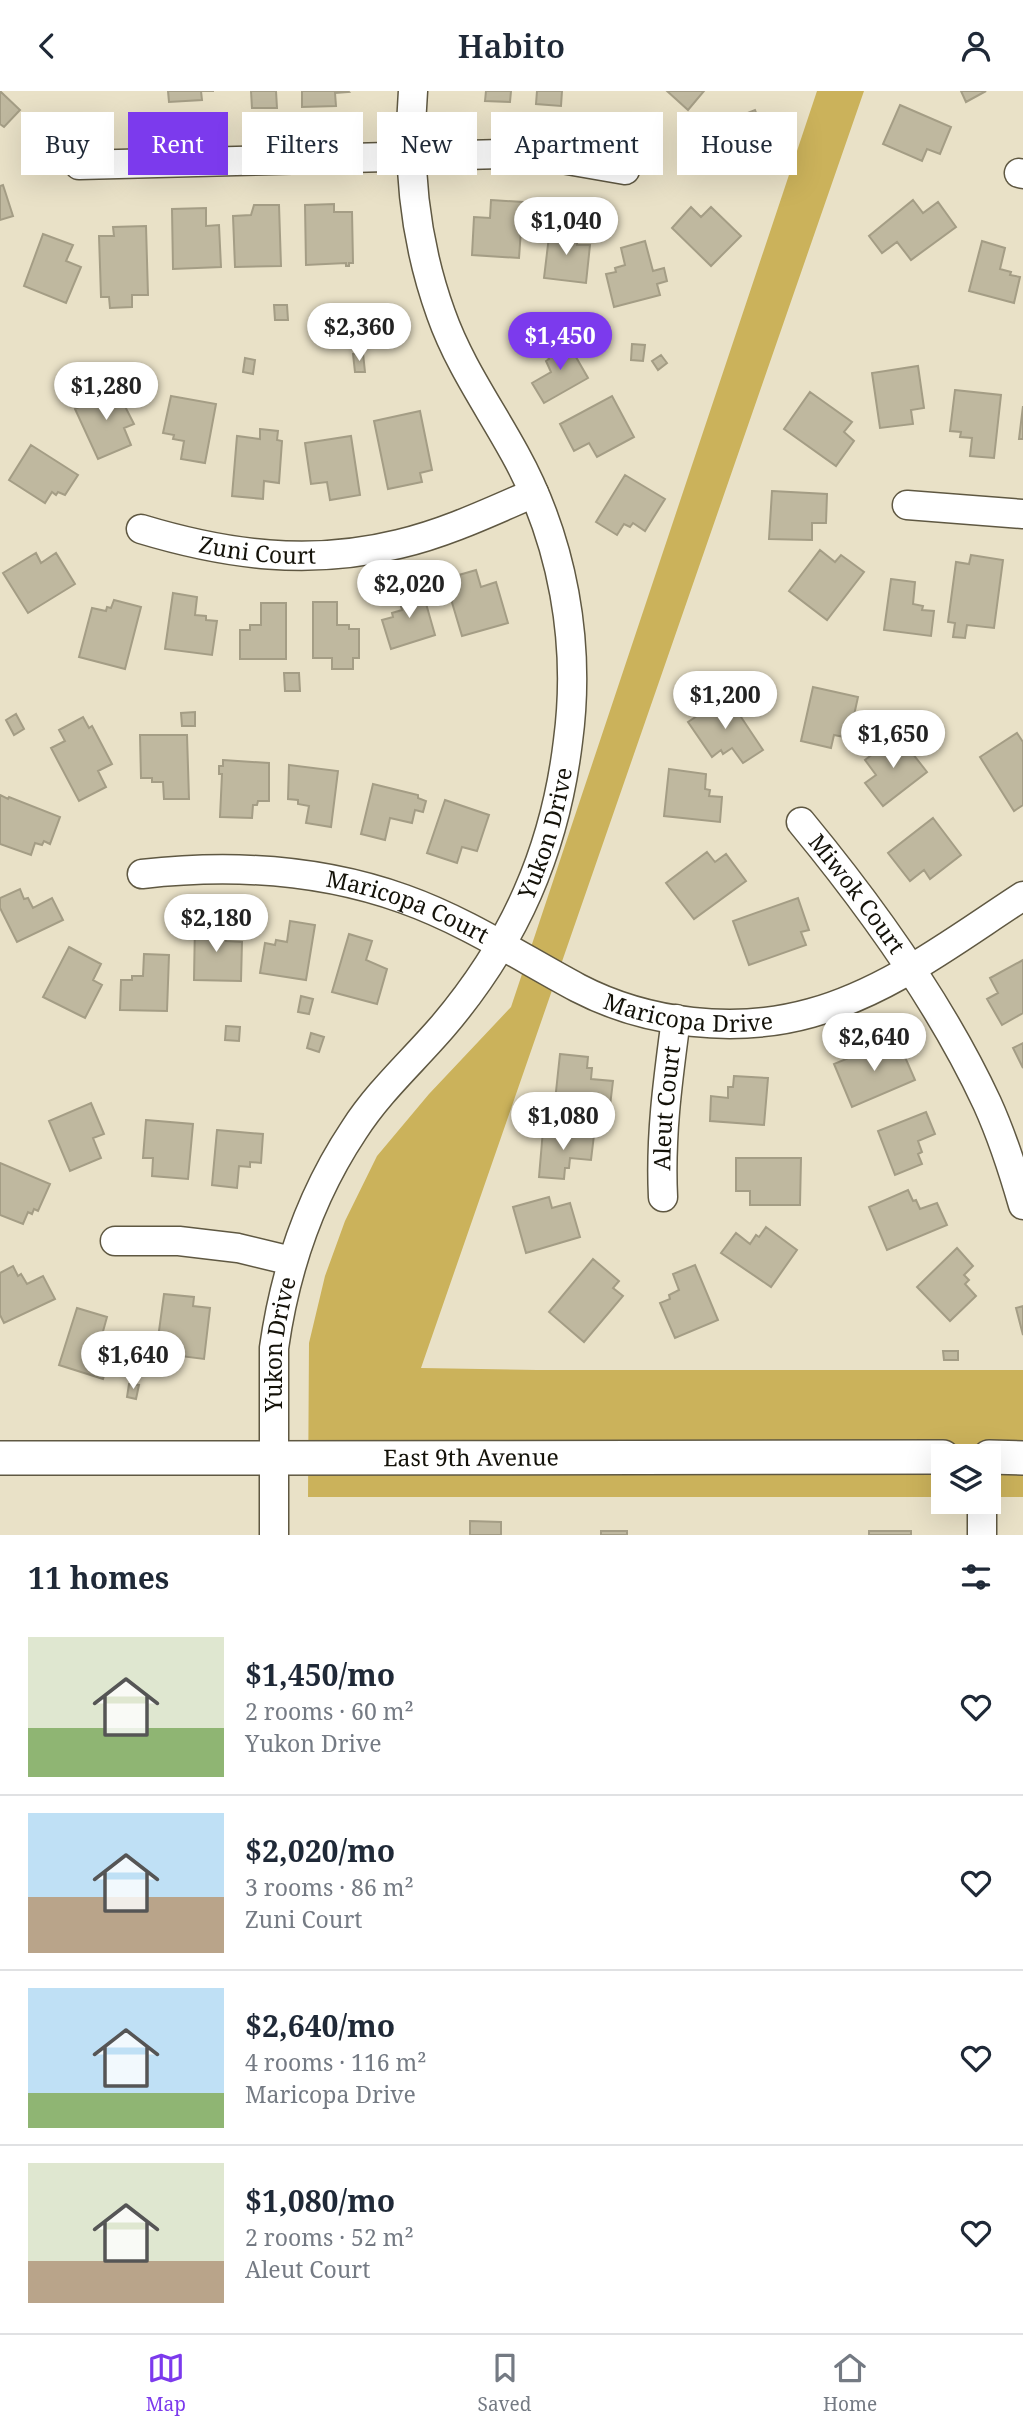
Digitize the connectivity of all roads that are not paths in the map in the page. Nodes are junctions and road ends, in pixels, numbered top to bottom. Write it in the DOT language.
graph roads {
  1 [pos="413,91"];
  2 [pos="412,112"];
  3 [pos="377,156"];
  4 [pos="114,164"];
  5 [pos="411,175"];
  6 [pos="534,493"];
  7 [pos="907,505"];
  8 [pos="1023,514"];
  9 [pos="141,529"];
  10 [pos="800,822"];
  11 [pos="142,874"];
  12 [pos="1023,896"];
  13 [pos="503,945"];
  14 [pos="910,969"];
  15 [pos="676,1019"];
  16 [pos="663,1197"];
  17 [pos="1023,1205"];
  18 [pos="115,1241"];
  19 [pos="292,1261"];
  20 [pos="931,1457"];
  21 [pos="1001,1457"];
  22 [pos="0,1458"];
  23 [pos="1023,1458"];
  24 [pos="274,1460"];
  25 [pos="982,1514"];
  26 [pos="274,1535"];
  27 [pos="982,1535"];
  1 -- 2 [label="street, Yukon Drive"];
  3 -- 4 [label="street"];
  5 -- 6 [label="street, Yukon Drive"];
  6 -- 9 [label="street, Zuni Court"];
  6 -- 13 [label="street, Yukon Drive"];
  7 -- 8 [label="street"];
  10 -- 14 [label="street, Miwok Court"];
  11 -- 13 [label="street, Maricopa Court"];
  12 -- 14 [label="street, Maricopa Drive"];
  13 -- 15 [label="street, Maricopa Drive"];
  13 -- 19 [label="street, Yukon Drive"];
  14 -- 15 [label="street, Maricopa Drive"];
  14 -- 17 [label="street, Miwok Court"];
  15 -- 16 [label="street, Aleut Court"];
  18 -- 19 [label="street"];
  19 -- 24 [label="street, Yukon Drive"];
  20 -- 24 [label="street, East 9th Avenue"];
  21 -- 23 [label="street"];
  22 -- 24 [label="street, East 9th Avenue"];
  24 -- 26 [label="street, Yukon Drive"];
  25 -- 27 [label="street"];
}
